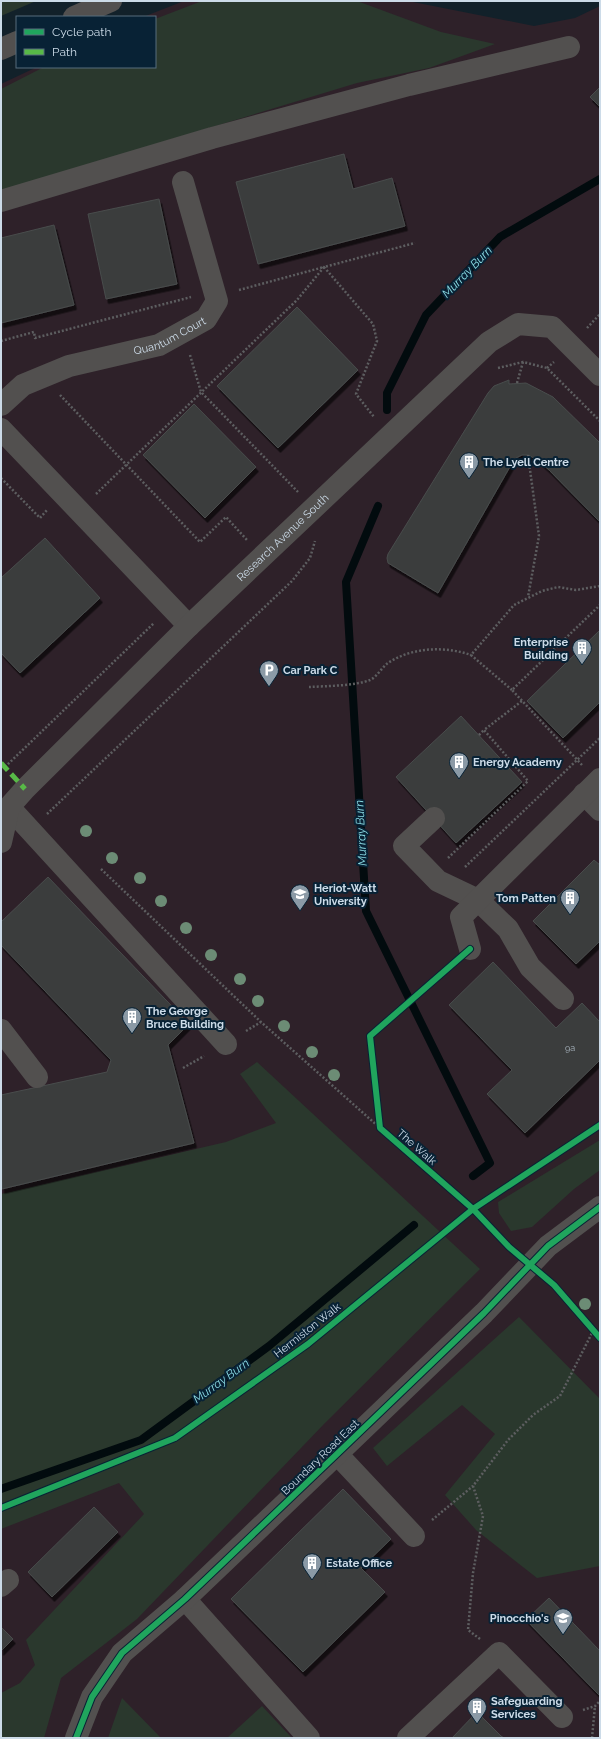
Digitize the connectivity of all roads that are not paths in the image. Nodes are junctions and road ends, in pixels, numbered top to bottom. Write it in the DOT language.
graph roads {
  1 [pos="111,1"];
  2 [pos="76,16"];
  3 [pos="16,42"];
  4 [pos="569,47"];
  5 [pos="1,49"];
  6 [pos="183,182"];
  7 [pos="1,202"];
  8 [pos="600,375"];
  9 [pos="1,405"];
  10 [pos="1,430"];
  11 [pos="188,626"];
  12 [pos="594,784"];
  13 [pos="9,807"];
  14 [pos="600,810"];
  15 [pos="434,818"];
  16 [pos="1,842"];
  17 [pos="478,900"];
  18 [pos="470,948"];
  19 [pos="563,999"];
  20 [pos="1,1030"];
  21 [pos="226,1044"];
  22 [pos="37,1077"];
  23 [pos="600,1206"];
  24 [pos="337,1454"];
  25 [pos="414,1536"];
  26 [pos="185,1599"];
  27 [pos="562,1717"];
  28 [pos="76,1738"];
  29 [pos="309,1738"];
  30 [pos="408,1738"];
  1 -- 2 [label="street"];
  3 -- 5 [label="street"];
  4 -- 7 [label="street"];
  6 -- 9 [label="street, Quantum Court"];
  8 -- 11 [label="street, Research Avenue South"];
  10 -- 11 [label="street"];
  11 -- 13 [label="street, Research Avenue South"];
  12 -- 14 [label="street"];
  12 -- 17 [label="street"];
  13 -- 16 [label="street, Research Avenue South"];
  13 -- 21 [label="street"];
  15 -- 17 [label="street"];
  17 -- 18 [label="street"];
  17 -- 19 [label="street"];
  20 -- 22 [label="street"];
  23 -- 24 [label="street, Boundary Road East"];
  24 -- 25 [label="street"];
  24 -- 26 [label="street, Boundary Road East"];
  26 -- 28 [label="street, Boundary Road East"];
  26 -- 29 [label="street"];
  27 -- 30 [label="street"];
}
